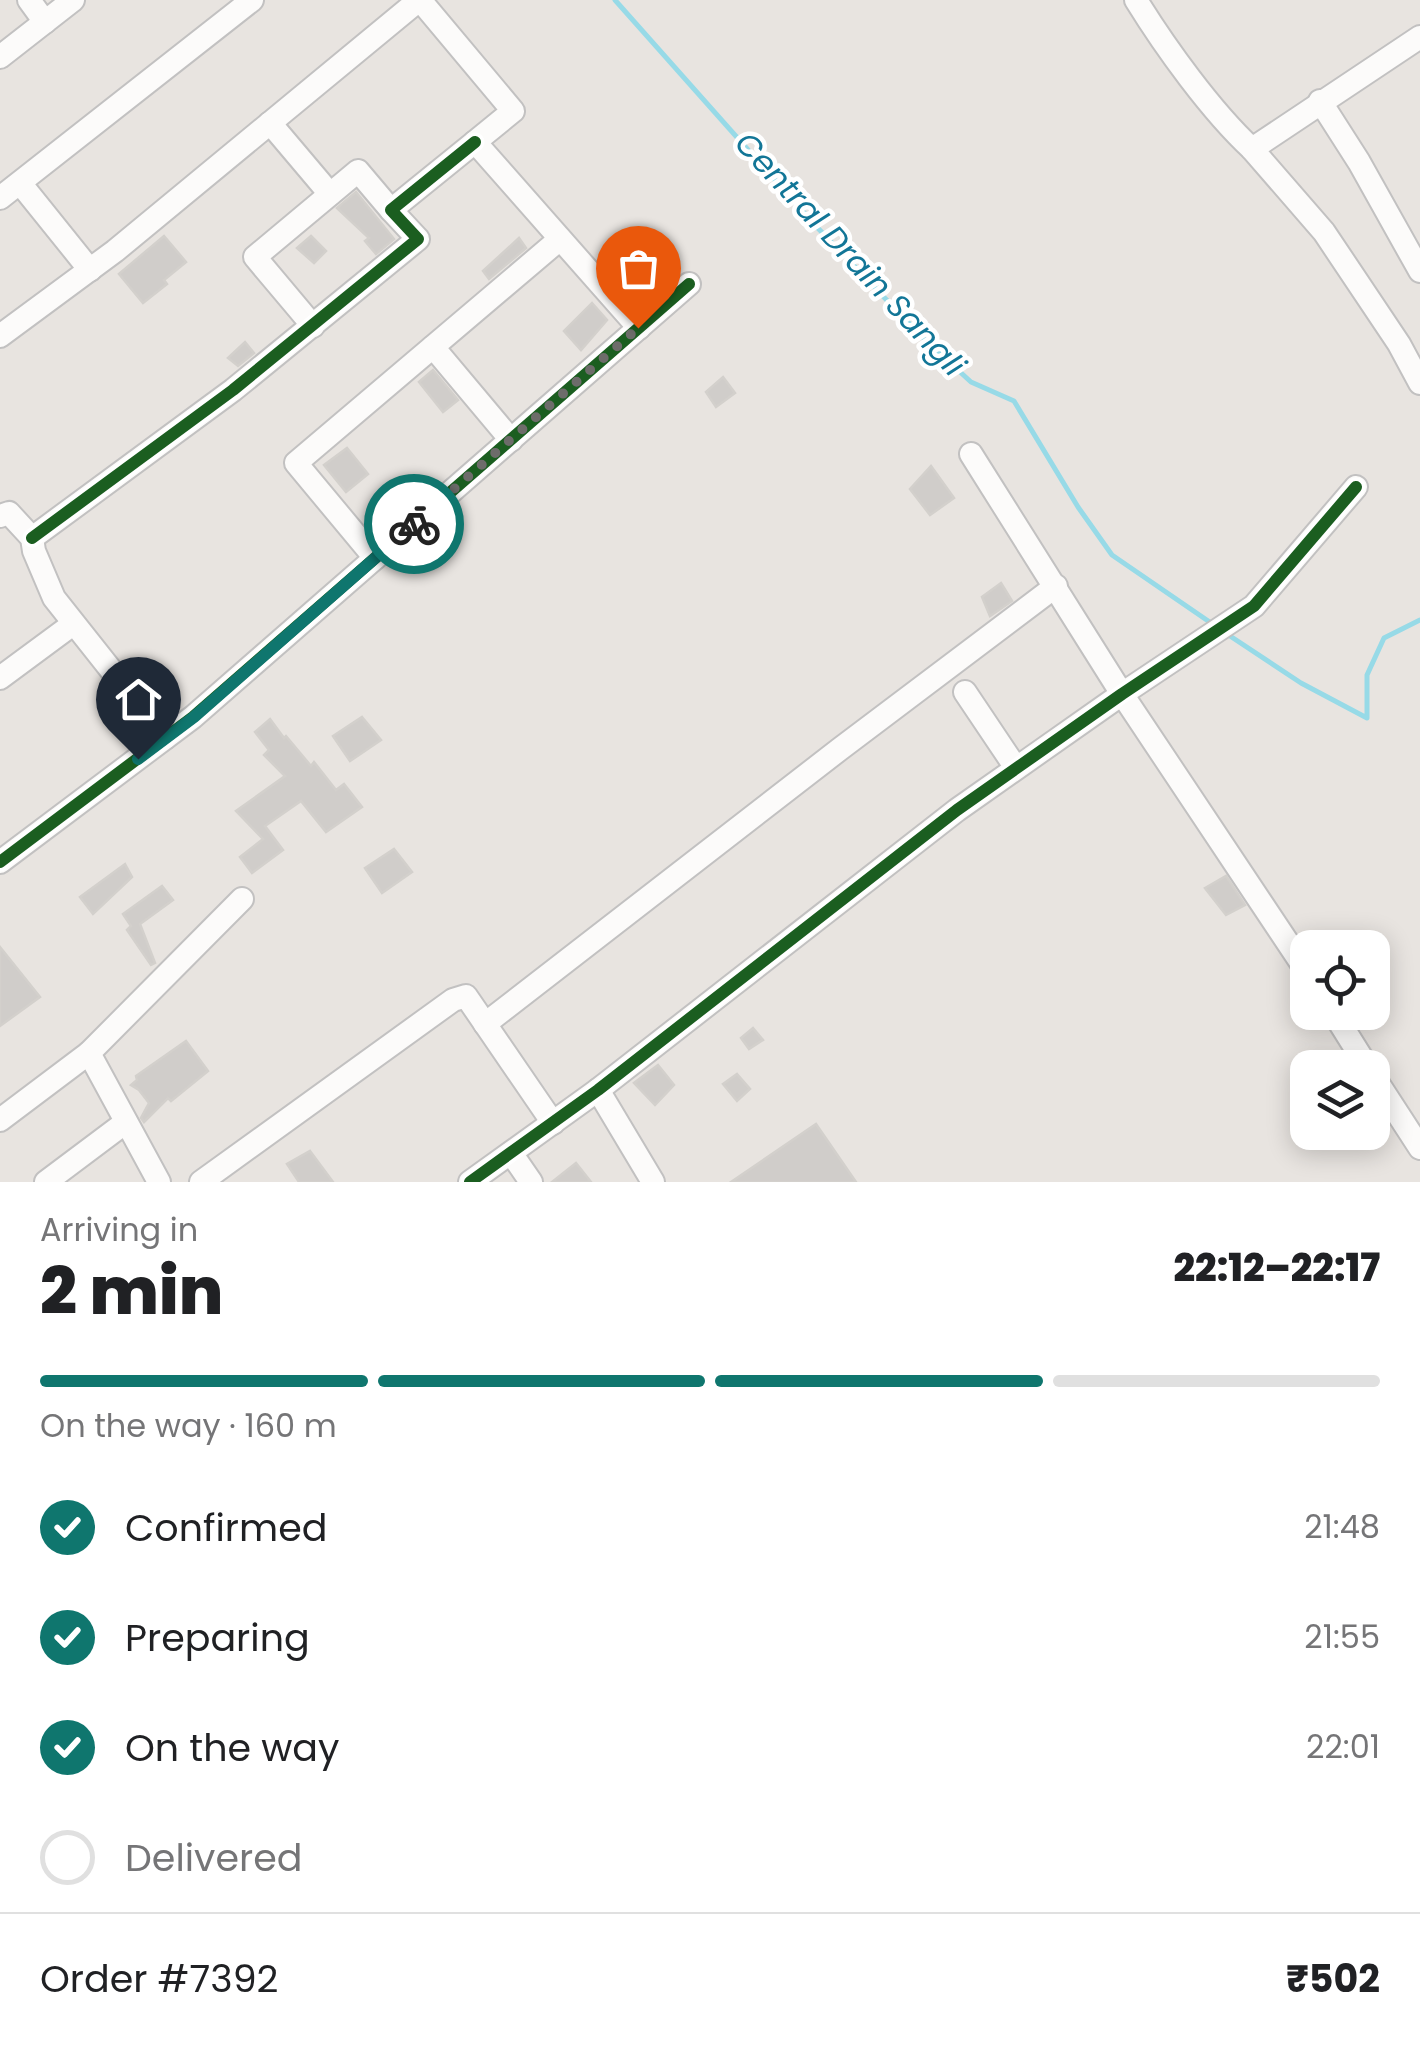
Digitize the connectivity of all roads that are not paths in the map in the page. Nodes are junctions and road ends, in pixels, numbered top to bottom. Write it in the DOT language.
graph roads {
  1 [pos="28,0"];
  2 [pos="73,0"];
  3 [pos="252,0"];
  4 [pos="420,0"];
  5 [pos="1136,0"];
  6 [pos="45,22"];
  7 [pos="1420,37"];
  8 [pos="0,57"];
  9 [pos="1320,101"];
  10 [pos="270,123"];
  11 [pos="476,142"];
  12 [pos="1252,149"];
  13 [pos="20,183"];
  14 [pos="330,194"];
  15 [pos="0,198"];
  16 [pos="391,210"];
  17 [pos="560,239"];
  18 [pos="90,270"];
  19 [pos="1420,271"];
  20 [pos="689,284"];
  21 [pos="312,326"];
  22 [pos="638,328"];
  23 [pos="0,336"];
  24 [pos="432,347"];
  25 [pos="1420,383"];
  26 [pos="510,440"];
  27 [pos="972,454"];
  28 [pos="1356,487"];
  29 [pos="0,516"];
  30 [pos="32,538"];
  31 [pos="375,558"];
  32 [pos="1056,586"];
  33 [pos="74,624"];
  34 [pos="0,678"];
  35 [pos="964,692"];
  36 [pos="1122,694"];
  37 [pos="165,738"];
  38 [pos="1016,768"];
  39 [pos="0,862"];
  40 [pos="242,899"];
  41 [pos="1290,945"];
  42 [pos="485,1024"];
  43 [pos="89,1053"];
  44 [pos="598,1090"];
  45 [pos="1390,1102"];
  46 [pos="0,1120"];
  47 [pos="126,1122"];
  48 [pos="552,1123"];
  49 [pos="1420,1148"];
  50 [pos="511,1153"];
  51 [pos="46,1182"];
  52 [pos="159,1182"];
  53 [pos="201,1182"];
  54 [pos="470,1182"];
  55 [pos="531,1182"];
  56 [pos="653,1182"];
  1 -- 6 [label="street"];
  2 -- 6 [label="street"];
  3 -- 13 [label="street"];
  4 -- 10 [label="street"];
  4 -- 11 [label="street"];
  5 -- 12 [label="street"];
  6 -- 8 [label="street"];
  7 -- 9 [label="street"];
  9 -- 12 [label="street"];
  9 -- 19 [label="street"];
  10 -- 14 [label="street"];
  10 -- 18 [label="street"];
  11 -- 16 [label="street"];
  11 -- 17 [label="street"];
  12 -- 25 [label="street"];
  13 -- 15 [label="street"];
  13 -- 18 [label="street"];
  14 -- 16 [label="street"];
  14 -- 21 [label="street"];
  16 -- 21 [label="street"];
  17 -- 22 [label="street"];
  17 -- 24 [label="street"];
  18 -- 23 [label="street"];
  20 -- 22 [label="street"];
  21 -- 30 [label="street"];
  22 -- 26 [label="street"];
  24 -- 26 [label="street"];
  24 -- 31 [label="street"];
  26 -- 31 [label="street"];
  27 -- 32 [label="street"];
  28 -- 36 [label="street"];
  29 -- 30 [label="street"];
  30 -- 33 [label="street"];
  31 -- 37 [label="street"];
  32 -- 36 [label="street"];
  32 -- 42 [label="street"];
  33 -- 34 [label="street"];
  33 -- 37 [label="street"];
  35 -- 38 [label="street"];
  36 -- 38 [label="street"];
  36 -- 41 [label="street"];
  37 -- 39 [label="street"];
  38 -- 44 [label="street"];
  40 -- 43 [label="street"];
  42 -- 48 [label="street"];
  42 -- 53 [label="street"];
  43 -- 46 [label="street"];
  43 -- 47 [label="street"];
  44 -- 48 [label="street"];
  44 -- 56 [label="street"];
  45 -- 49 [label="street"];
  47 -- 51 [label="street"];
  47 -- 52 [label="street"];
  48 -- 50 [label="street"];
  50 -- 54 [label="street"];
  50 -- 55 [label="street"];
}
